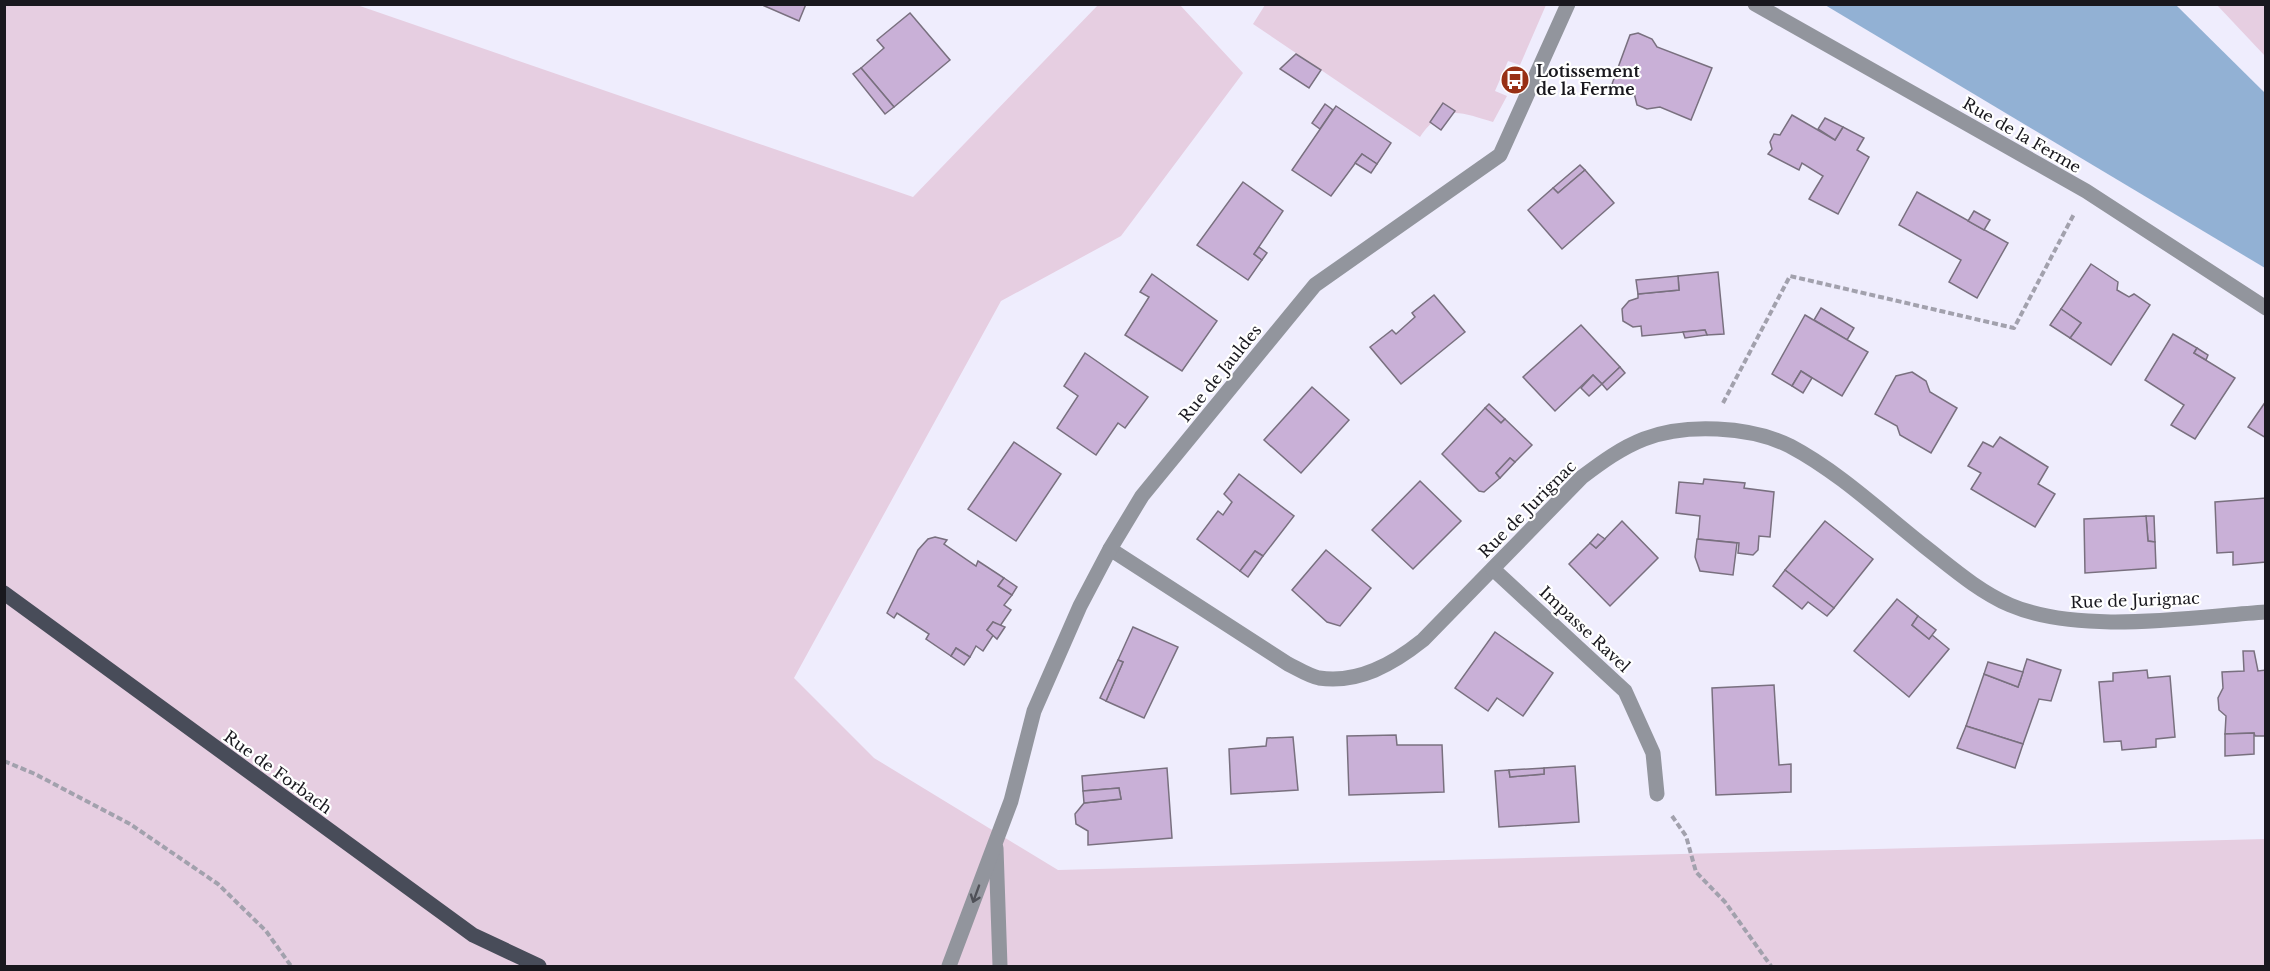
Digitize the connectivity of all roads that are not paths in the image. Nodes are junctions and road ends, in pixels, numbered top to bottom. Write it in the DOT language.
graph roads {
  1 [pos="1568,4"];
  2 [pos="1755,4"];
  3 [pos="2265,308"];
  4 [pos="1110,549"];
  5 [pos="1493,569"];
  6 [pos="4,593"];
  7 [pos="2265,612"];
  8 [pos="1657,794"];
  9 [pos="996,839"];
  10 [pos="539,966"];
  11 [pos="949,966"];
  12 [pos="1000,966"];
  1 -- 4 [label="street, Rue de Jauldes"];
  2 -- 3 [label="street, Rue de la Ferme"];
  4 -- 5 [label="street, Rue de Jurignac"];
  4 -- 9 [label="street, Rue de Jauldes"];
  5 -- 7 [label="street, Rue de Jurignac"];
  5 -- 8 [label="street, Impasse Ravel"];
  6 -- 10 [label="main road, Rue de Forbach"];
  9 -- 11 [label="street, Rue de Jauldes, one-way"];
  9 -- 12 [label="street, Rue de Jauldes"];
}
